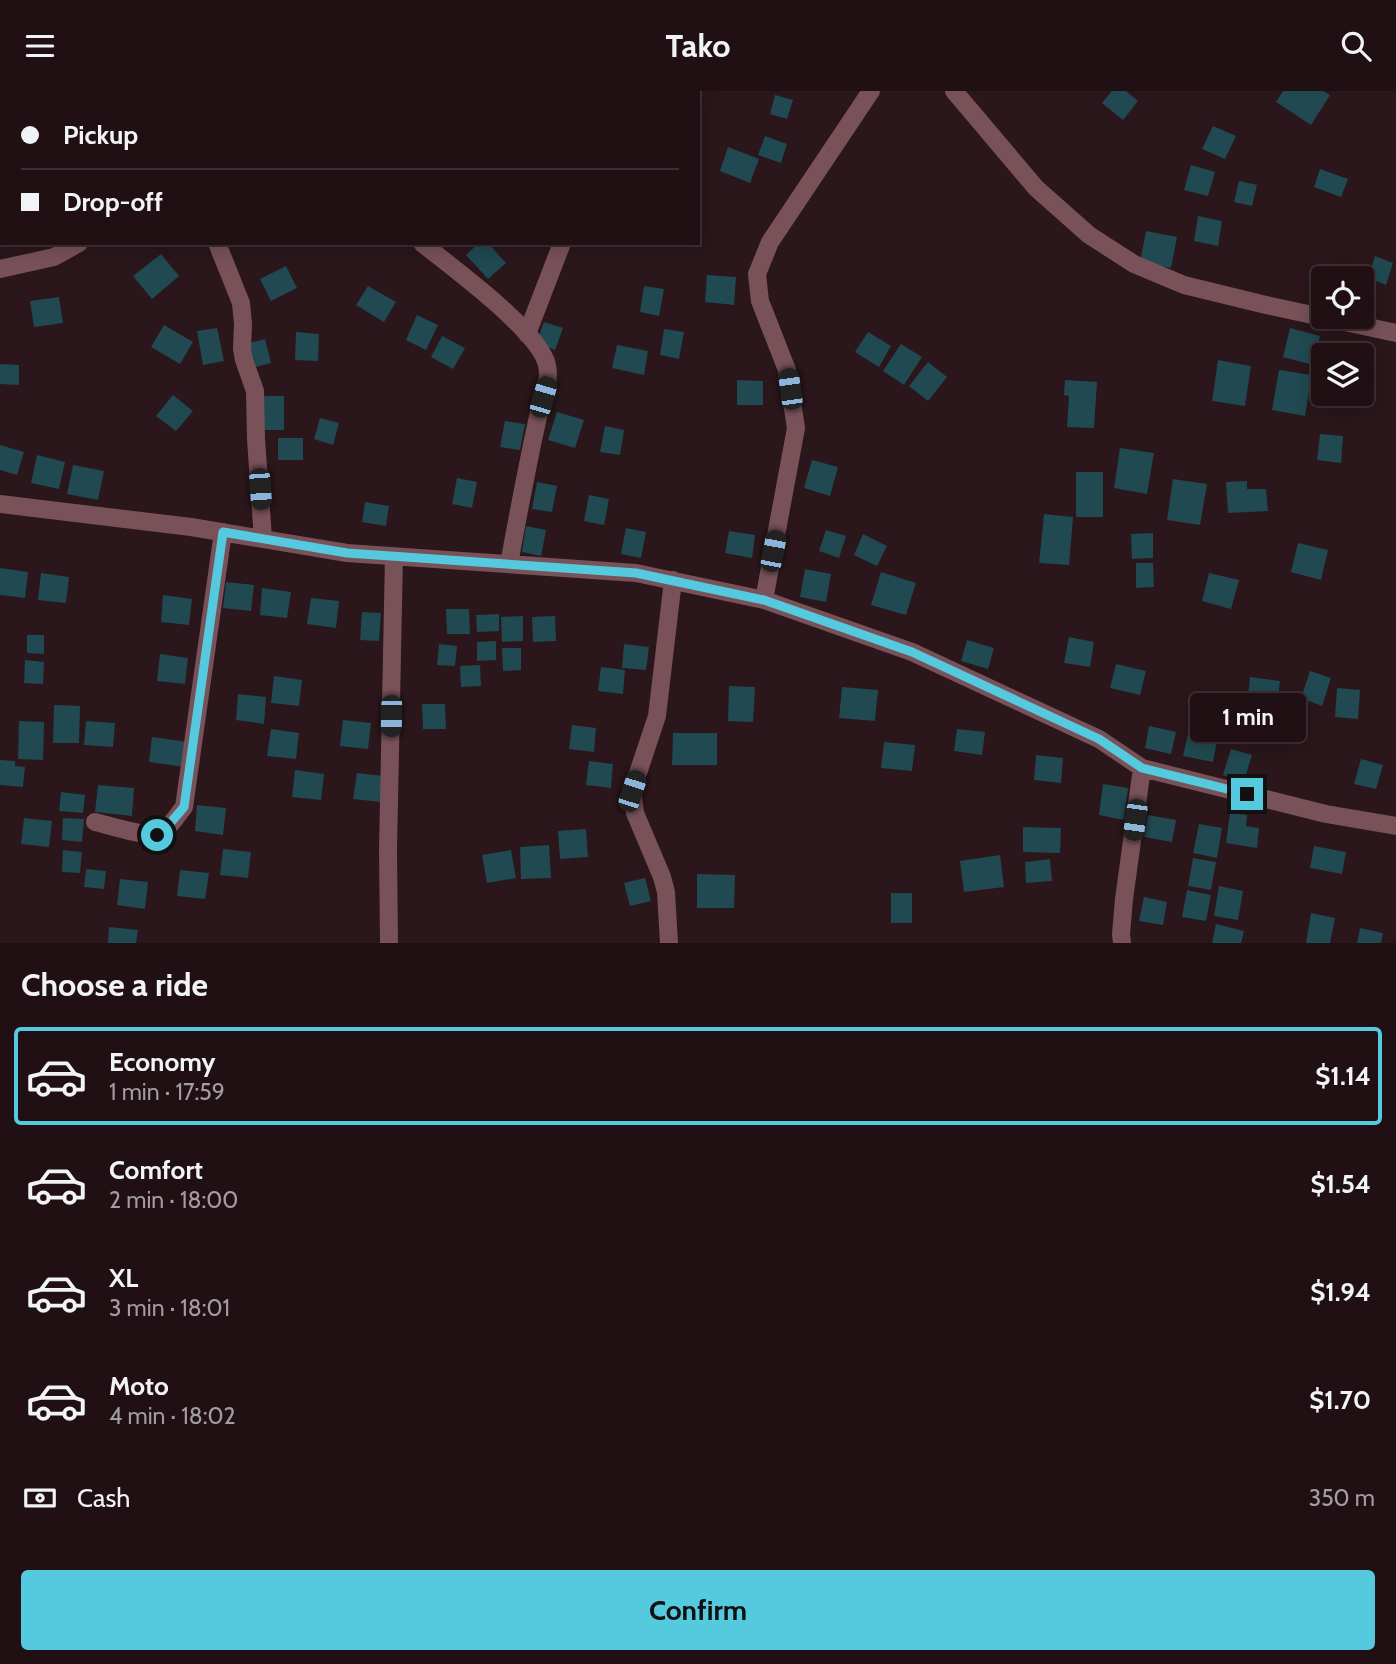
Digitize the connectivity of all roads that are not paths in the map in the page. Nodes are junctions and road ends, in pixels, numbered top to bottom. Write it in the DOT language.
graph roads {
  1 [pos="871,91"];
  2 [pos="954,91"];
  3 [pos="75,245"];
  4 [pos="218,245"];
  5 [pos="424,245"];
  6 [pos="561,245"];
  7 [pos="0,269"];
  8 [pos="1396,333"];
  9 [pos="527,334"];
  10 [pos="0,504"];
  11 [pos="223,532"];
  12 [pos="263,539"];
  13 [pos="394,556"];
  14 [pos="509,564"];
  15 [pos="673,580"];
  16 [pos="764,600"];
  17 [pos="1142,768"];
  18 [pos="96,822"];
  19 [pos="1396,826"];
  20 [pos="388,943"];
  21 [pos="668,943"];
  22 [pos="1122,943"];
  1 -- 16 [label="street"];
  2 -- 8 [label="street"];
  3 -- 7 [label="street"];
  4 -- 12 [label="street"];
  5 -- 9 [label="street"];
  6 -- 9 [label="street"];
  9 -- 14 [label="street"];
  10 -- 11 [label="street"];
  11 -- 12 [label="street"];
  11 -- 18 [label="street"];
  12 -- 13 [label="street"];
  13 -- 14 [label="street"];
  13 -- 20 [label="street"];
  14 -- 15 [label="street"];
  15 -- 16 [label="street"];
  15 -- 21 [label="street"];
  16 -- 17 [label="street"];
  17 -- 19 [label="street"];
  17 -- 22 [label="street"];
}
